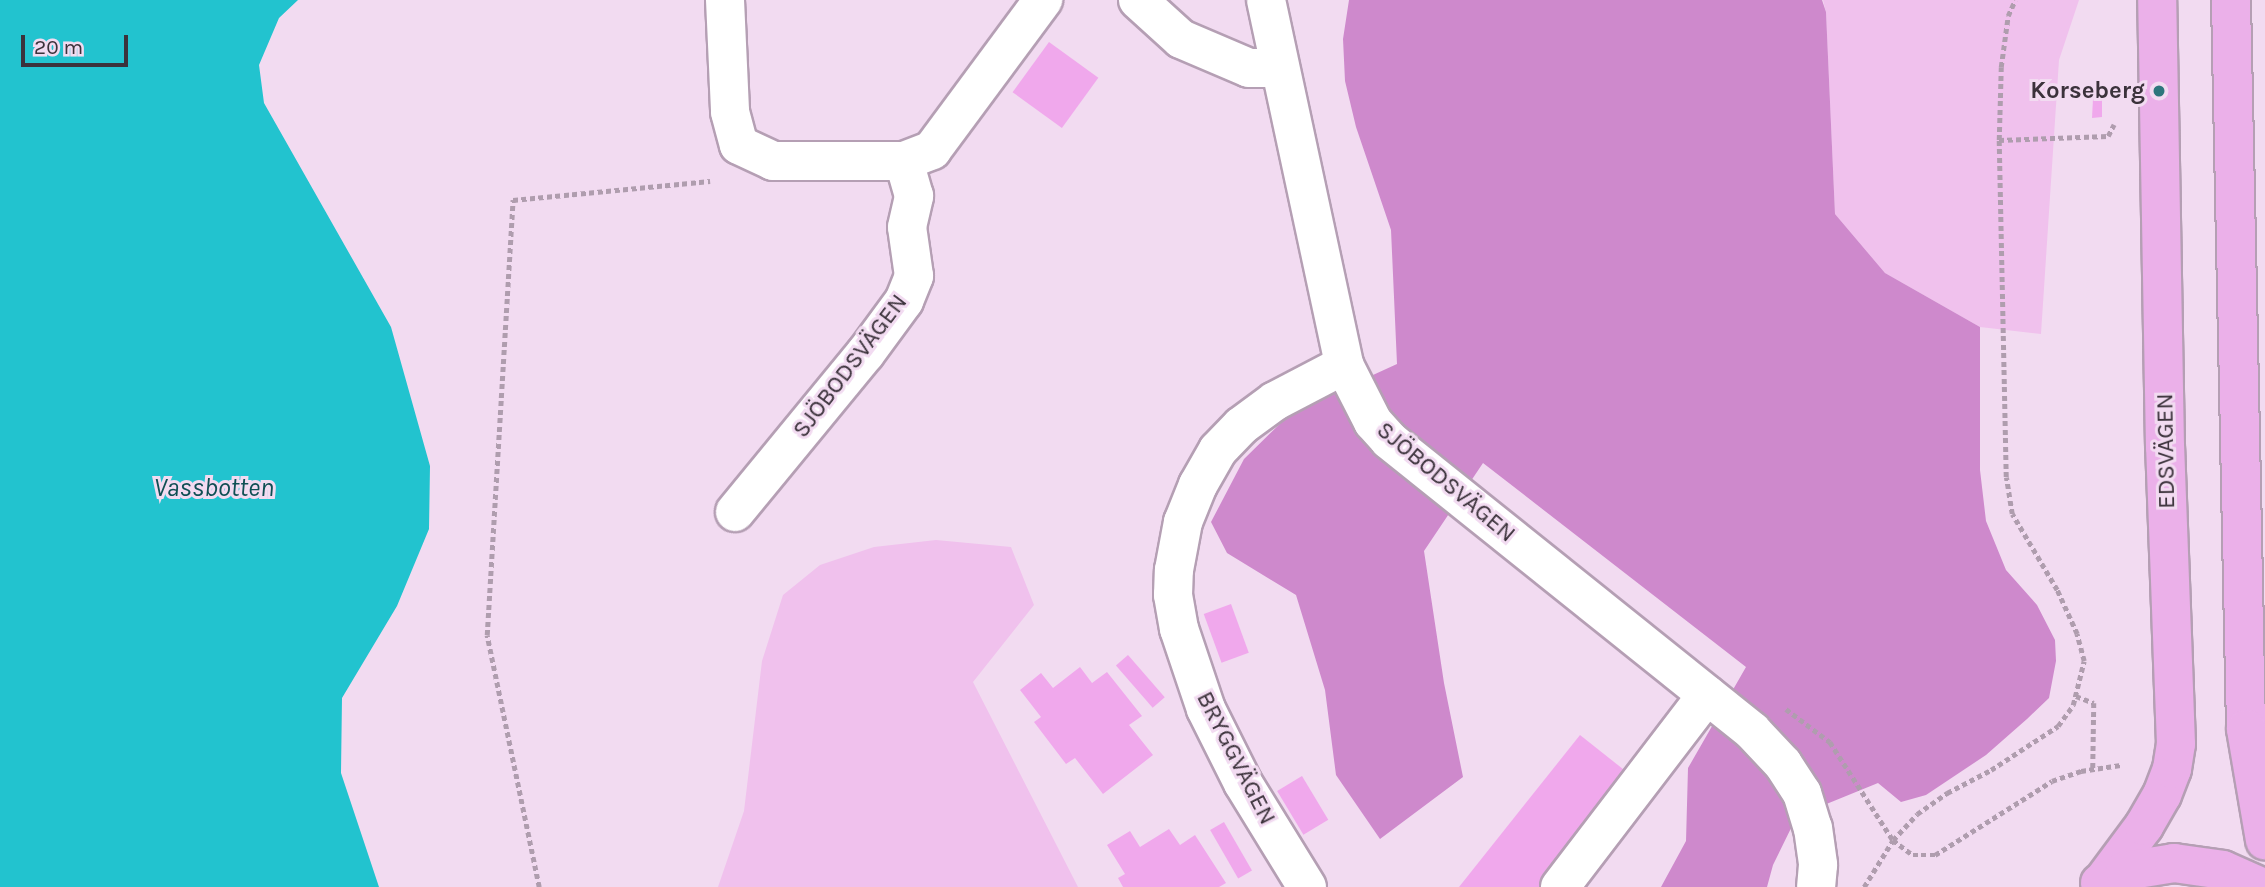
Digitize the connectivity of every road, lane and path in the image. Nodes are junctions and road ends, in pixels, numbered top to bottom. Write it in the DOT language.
graph roads {
  1 [pos="725,0"];
  2 [pos="1043,0"];
  3 [pos="1139,0"];
  4 [pos="1266,0"];
  5 [pos="2015,0"];
  6 [pos="2157,0"];
  7 [pos="2231,0"];
  8 [pos="1278,68"];
  9 [pos="2114,124"];
  10 [pos="1999,140"];
  11 [pos="904,161"];
  12 [pos="710,181"];
  13 [pos="1344,365"];
  14 [pos="735,512"];
  15 [pos="1707,695"];
  16 [pos="2076,696"];
  17 [pos="2121,765"];
  18 [pos="2093,768"];
  19 [pos="1893,840"];
  20 [pos="2265,841"];
  21 [pos="2098,884"];
  22 [pos="539,887"];
  23 [pos="1307,887"];
  24 [pos="1560,887"];
  25 [pos="1816,887"];
  26 [pos="1864,887"];
  27 [pos="2261,887"];
  1 -- 11 [label="street"];
  2 -- 11 [label="street"];
  3 -- 8 [label="street"];
  4 -- 8 [label="street, SJÖBODSVÄGEN"];
  5 -- 10 [label="path"];
  6 -- 21 [label="main road, EDSVÄGEN"];
  7 -- 20 [label="main road"];
  8 -- 13 [label="street, SJÖBODSVÄGEN"];
  9 -- 10 [label="path"];
  10 -- 16 [label="path"];
  11 -- 14 [label="street, SJÖBODSVÄGEN"];
  12 -- 22 [label="path"];
  13 -- 15 [label="street, SJÖBODSVÄGEN"];
  13 -- 23 [label="street, BRYGGVÄGEN"];
  15 -- 24 [label="street"];
  15 -- 25 [label="street, SJÖBODSVÄGEN"];
  16 -- 18 [label="path"];
  16 -- 19 [label="path"];
  17 -- 18 [label="path"];
  18 -- 19 [label="path"];
  19 -- 26 [label="path"];
  21 -- 27 [label="main road"];
}
